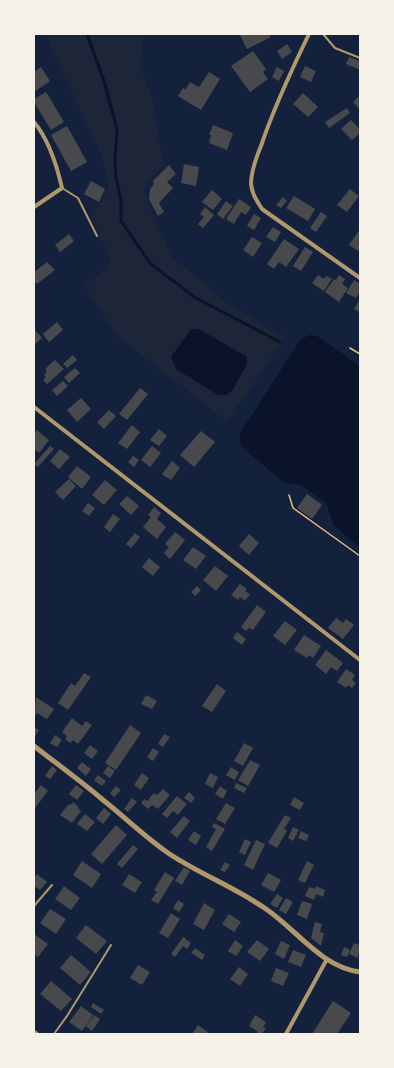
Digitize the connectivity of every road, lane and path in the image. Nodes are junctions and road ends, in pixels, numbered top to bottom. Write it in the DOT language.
graph roads {
  1 [pos="309,34"];
  2 [pos="323,34"];
  3 [pos="360,58"];
  4 [pos="34,122"];
  5 [pos="62,188"];
  6 [pos="34,207"];
  7 [pos="97,236"];
  8 [pos="360,278"];
  9 [pos="350,348"];
  10 [pos="360,354"];
  11 [pos="34,407"];
  12 [pos="289,495"];
  13 [pos="360,556"];
  14 [pos="360,660"];
  15 [pos="34,746"];
  16 [pos="52,885"];
  17 [pos="34,906"];
  18 [pos="111,945"];
  19 [pos="327,960"];
  20 [pos="360,972"];
  21 [pos="34,1032"];
  22 [pos="37,1034"];
  23 [pos="54,1034"];
  24 [pos="286,1034"];
  1 -- 8 [label="street"];
  2 -- 3 [label="lane"];
  4 -- 5 [label="street"];
  5 -- 6 [label="street"];
  5 -- 7 [label="lane"];
  9 -- 10 [label="path"];
  11 -- 14 [label="street"];
  12 -- 13 [label="path"];
  15 -- 19 [label="street"];
  16 -- 17 [label="lane"];
  18 -- 23 [label="lane"];
  19 -- 20 [label="street"];
  19 -- 24 [label="street"];
  21 -- 22 [label="street"];
}
